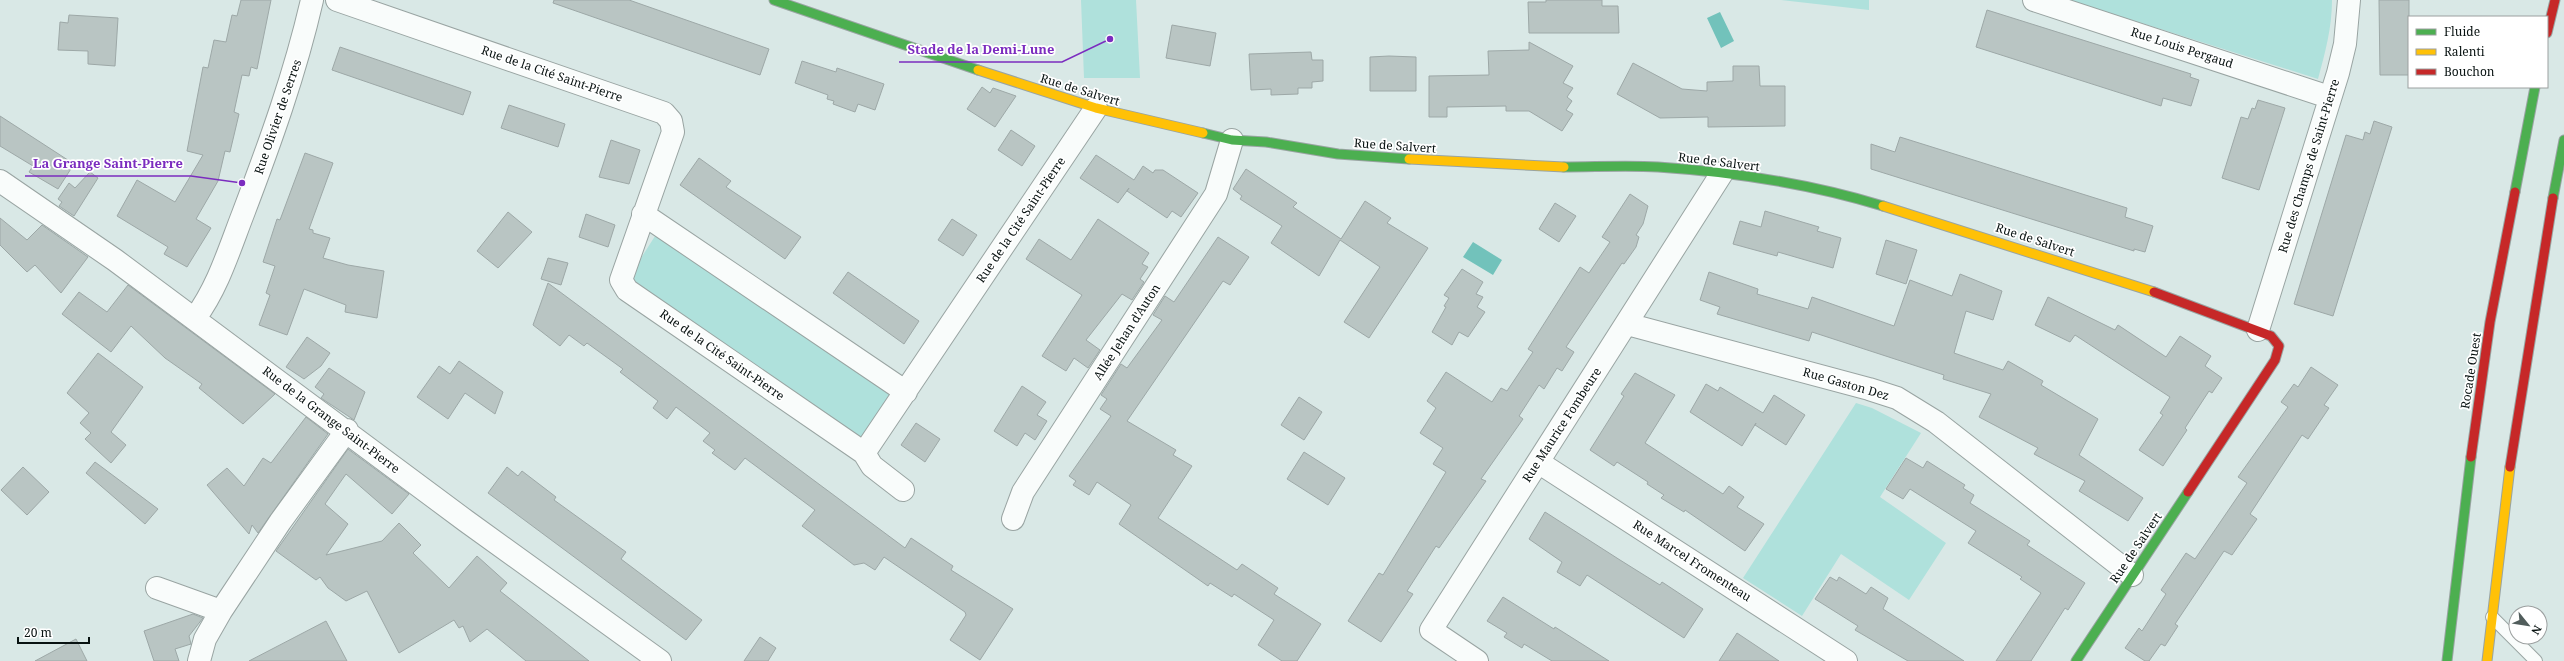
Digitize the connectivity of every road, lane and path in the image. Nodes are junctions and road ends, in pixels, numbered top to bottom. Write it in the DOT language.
graph roads {
  1 [pos="312,0"];
  2 [pos="336,0"];
  3 [pos="774,0"];
  4 [pos="2034,0"];
  5 [pos="2349,0"];
  6 [pos="2555,0"];
  7 [pos="2548,29"];
  8 [pos="2534,88"];
  9 [pos="2329,97"];
  10 [pos="1096,108"];
  11 [pos="1232,140"];
  12 [pos="2564,140"];
  13 [pos="1722,173"];
  14 [pos="0,181"];
  15 [pos="643,214"];
  16 [pos="194,318"];
  17 [pos="1627,324"];
  18 [pos="2258,330"];
  19 [pos="906,392"];
  20 [pos="347,430"];
  21 [pos="864,453"];
  22 [pos="1538,462"];
  23 [pos="903,490"];
  24 [pos="1013,519"];
  25 [pos="2132,575"];
  26 [pos="157,588"];
  27 [pos="221,611"];
  28 [pos="2492,617"];
  29 [pos="199,661"];
  30 [pos="660,661"];
  31 [pos="1477,661"];
  32 [pos="1846,661"];
  33 [pos="2076,661"];
  34 [pos="2447,661"];
  35 [pos="2487,661"];
  36 [pos="2536,661"];
  1 -- 16 [label="street, Rue Olivier de Serres"];
  2 -- 15 [label="street, Rue de la Cité Saint-Pierre"];
  3 -- 10 [label="street, Rue de Salvert"];
  4 -- 9 [label="street, Rue Louis Pergaud"];
  5 -- 9 [label="street, Rue des Champs de Saint-Pierre"];
  6 -- 7 [label="street"];
  8 -- 34 [label="street, Rocade Ouest"];
  9 -- 18 [label="street, Rue des Champs de Saint-Pierre"];
  10 -- 11 [label="street, Rue de Salvert"];
  10 -- 19 [label="street, Rue de la Cité Saint-Pierre"];
  11 -- 13 [label="street, Rue de Salvert"];
  11 -- 24 [label="street, Allée Jehan d'Auton"];
  12 -- 28 [label="street"];
  13 -- 17 [label="street, Rue Maurice Fombeure"];
  13 -- 18 [label="street, Rue de Salvert"];
  14 -- 16 [label="street, Rue de la Grange Saint-Pierre"];
  15 -- 19 [label="street"];
  15 -- 21 [label="street, Rue de la Cité Saint-Pierre"];
  16 -- 20 [label="street, Rue de la Grange Saint-Pierre"];
  17 -- 22 [label="street, Rue Maurice Fombeure"];
  17 -- 25 [label="street, Rue Gaston Dez"];
  18 -- 25 [label="street, Rue de Salvert"];
  19 -- 21 [label="street, Rue de la Cité Saint-Pierre"];
  20 -- 27 [label="street"];
  20 -- 30 [label="street, Rue de la Grange Saint-Pierre"];
  21 -- 23 [label="street, Rue de la Cité Saint-Pierre"];
  22 -- 31 [label="street, Rue Maurice Fombeure"];
  22 -- 32 [label="street, Rue Marcel Fromenteau"];
  25 -- 33 [label="street, Rue de Salvert"];
  26 -- 27 [label="street"];
  27 -- 29 [label="street"];
  28 -- 35 [label="street"];
  28 -- 36 [label="lane"];
}
